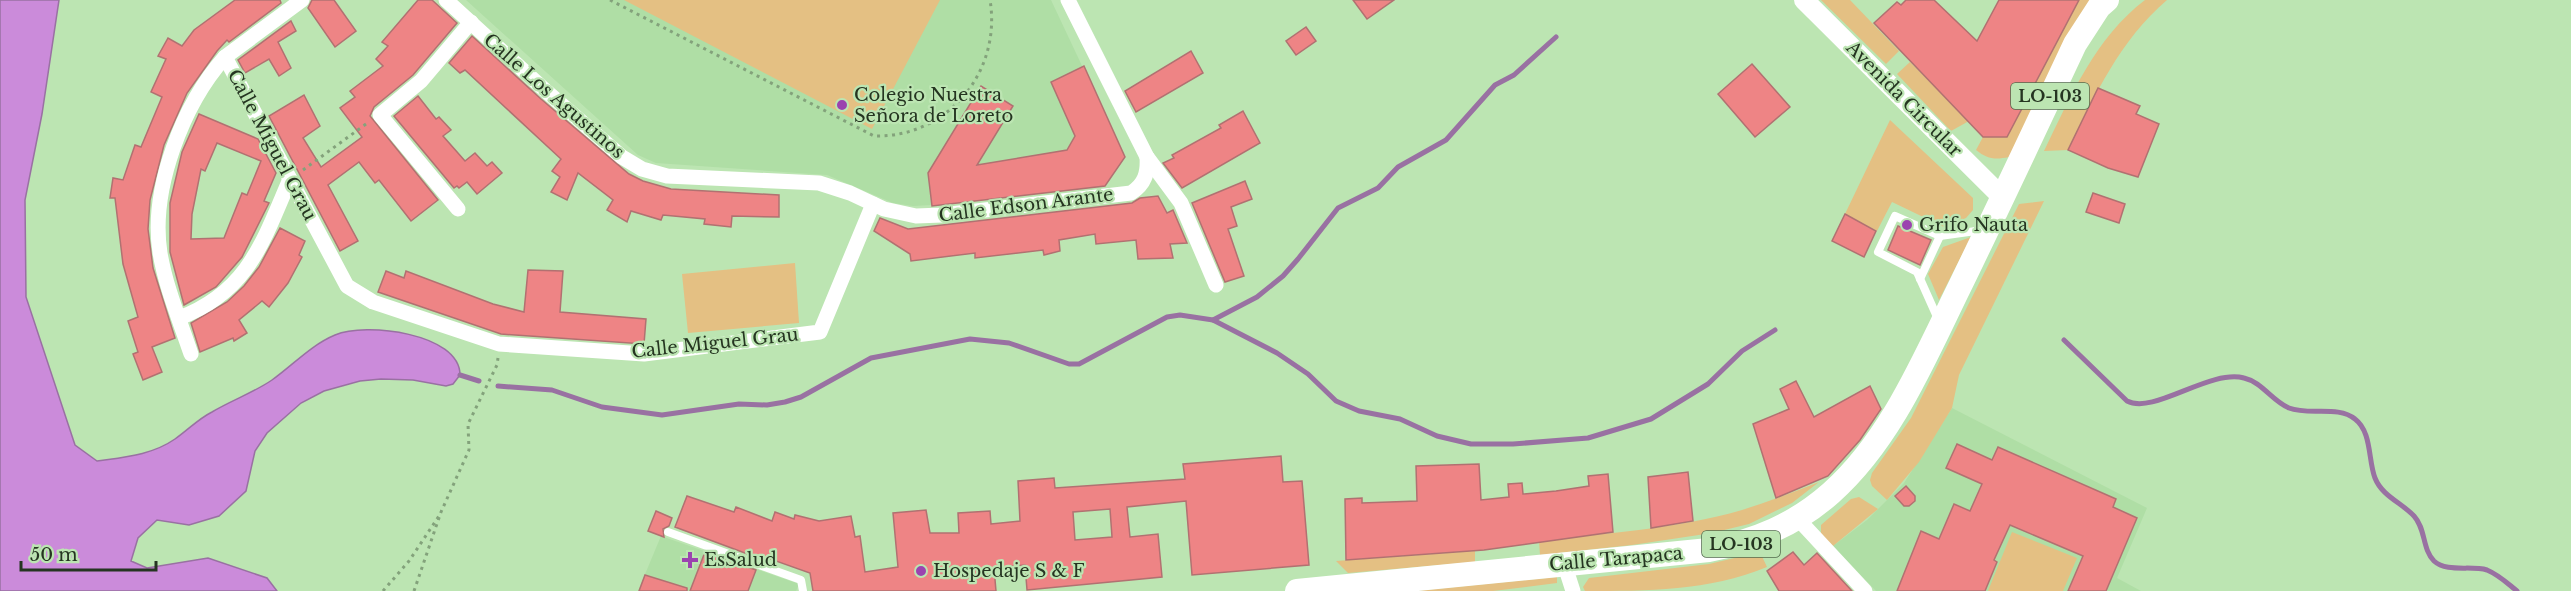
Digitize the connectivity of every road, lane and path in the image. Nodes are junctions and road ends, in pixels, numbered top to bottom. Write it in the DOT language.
graph roads {
  1 [pos="302,0"];
  2 [pos="446,0"];
  3 [pos="610,0"];
  4 [pos="990,0"];
  5 [pos="1068,0"];
  6 [pos="1804,0"];
  7 [pos="2107,0"];
  8 [pos="471,22"];
  9 [pos="225,57"];
  10 [pos="380,115"];
  11 [pos="1147,157"];
  12 [pos="290,179"];
  13 [pos="2003,198"];
  14 [pos="873,204"];
  15 [pos="458,208"];
  16 [pos="916,216"];
  17 [pos="1987,229"];
  18 [pos="1940,236"];
  19 [pos="1920,279"];
  20 [pos="1216,285"];
  21 [pos="179,318"];
  22 [pos="1941,325"];
  23 [pos="498,344"];
  24 [pos="191,354"];
  25 [pos="441,512"];
  26 [pos="1798,519"];
  27 [pos="668,532"];
  28 [pos="1564,563"];
  29 [pos="383,591"];
  30 [pos="414,591"];
  31 [pos="803,591"];
  32 [pos="1297,591"];
  33 [pos="1572,591"];
  34 [pos="1865,591"];
  1 -- 9 [label="street"];
  2 -- 8 [label="street, Calle Los Agustinos"];
  3 -- 4 [label="path"];
  5 -- 11 [label="street"];
  6 -- 13 [label="street, Avenida Circular"];
  7 -- 13 [label="main road, LO-103"];
  8 -- 10 [label="street"];
  8 -- 14 [label="street, Calle Los Agustinos"];
  9 -- 12 [label="street, Calle Miguel Grau"];
  9 -- 21 [label="street"];
  10 -- 12 [label="path"];
  10 -- 15 [label="street"];
  11 -- 16 [label="street, Calle Edson Arante"];
  11 -- 20 [label="street"];
  12 -- 21 [label="street"];
  12 -- 23 [label="street, Calle Miguel Grau"];
  13 -- 17 [label="main road, Calle Tarapaca / LO-103"];
  14 -- 16 [label="street, Calle Los Agustinos"];
  14 -- 23 [label="street, Calle Miguel Grau"];
  17 -- 18 [label="lane"];
  17 -- 22 [label="main road, Calle Tarapaca / LO-103"];
  18 -- 19 [label="lane"];
  18 -- 19 [label="lane"];
  19 -- 22 [label="lane"];
  21 -- 24 [label="street"];
  22 -- 26 [label="main road, Calle Tarapaca / LO-103"];
  23 -- 25 [label="path"];
  25 -- 29 [label="path"];
  25 -- 30 [label="path"];
  26 -- 28 [label="main road, Calle Tarapaca / LO-103"];
  26 -- 34 [label="street"];
  27 -- 31 [label="lane"];
  28 -- 32 [label="main road, Calle Tarapaca / LO-103"];
  28 -- 33 [label="street"];
}
